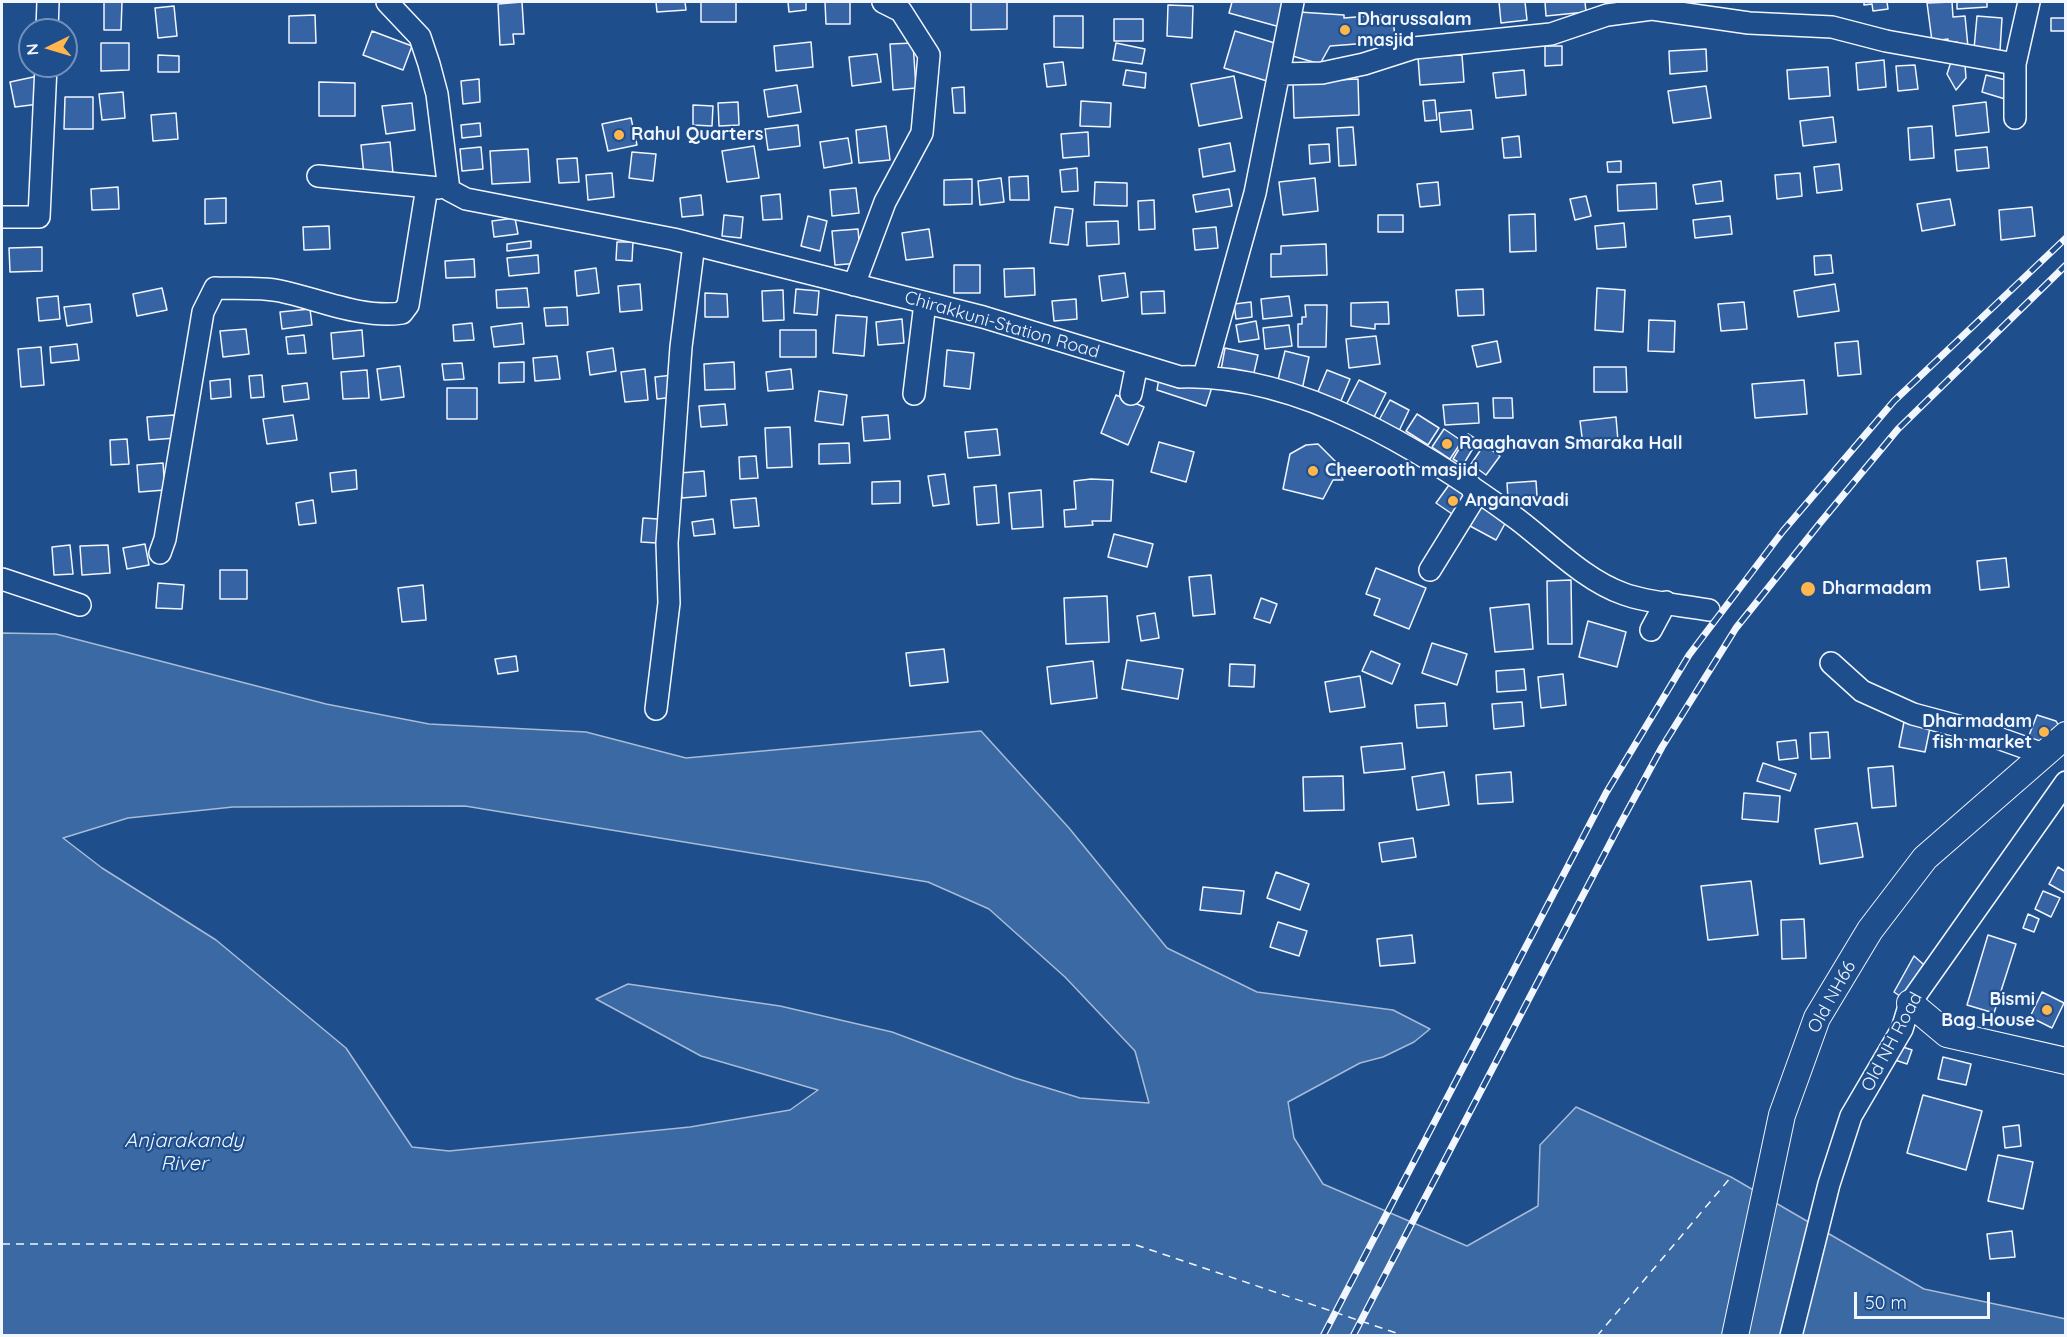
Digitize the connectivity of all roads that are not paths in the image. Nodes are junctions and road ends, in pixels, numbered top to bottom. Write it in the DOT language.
graph roads {
  1 [pos="48,2"];
  2 [pos="387,2"];
  3 [pos="883,2"];
  4 [pos="1293,2"];
  5 [pos="2029,2"];
  6 [pos="47,18"];
  7 [pos="2015,64"];
  8 [pos="1280,74"];
  9 [pos="45,78"];
  10 [pos="2015,118"];
  11 [pos="318,176"];
  12 [pos="427,187"];
  13 [pos="448,189"];
  14 [pos="2,216"];
  15 [pos="694,244"];
  16 [pos="854,285"];
  17 [pos="925,303"];
  18 [pos="1137,364"];
  19 [pos="1204,376"];
  20 [pos="914,394"];
  21 [pos="1131,394"];
  22 [pos="1471,486"];
  23 [pos="160,553"];
  24 [pos="1430,570"];
  25 [pos="2,579"];
  26 [pos="1666,602"];
  27 [pos="80,605"];
  28 [pos="1708,610"];
  29 [pos="1651,630"];
  30 [pos="1831,663"];
  31 [pos="656,709"];
  32 [pos="2066,735"];
  33 [pos="2043,754"];
  34 [pos="2066,782"];
  35 [pos="1910,1003"];
  36 [pos="2066,1062"];
  37 [pos="1735,1335"];
  38 [pos="1791,1335"];
  1 -- 6 [label="street"];
  2 -- 13 [label="street"];
  3 -- 16 [label="street"];
  4 -- 8 [label="street"];
  5 -- 7 [label="street"];
  7 -- 8 [label="street"];
  7 -- 10 [label="street"];
  8 -- 19 [label="street"];
  9 -- 14 [label="street"];
  11 -- 12 [label="street, Chirakkuni-Station Road"];
  12 -- 13 [label="street, Chirakkuni-Station Road"];
  12 -- 23 [label="street"];
  13 -- 15 [label="street, Chirakkuni-Station Road"];
  15 -- 16 [label="street, Chirakkuni-Station Road"];
  15 -- 31 [label="street"];
  16 -- 17 [label="street, Chirakkuni-Station Road"];
  17 -- 18 [label="street, Chirakkuni-Station Road"];
  17 -- 20 [label="street"];
  18 -- 19 [label="street, Chirakkuni-Station Road"];
  18 -- 21 [label="street"];
  19 -- 22 [label="street, Chirakkuni-Station Road"];
  22 -- 24 [label="street"];
  22 -- 26 [label="street, Chirakkuni-Station Road"];
  25 -- 27 [label="street"];
  26 -- 28 [label="street, Chirakkuni-Station Road"];
  26 -- 29 [label="street"];
  30 -- 33 [label="street"];
  32 -- 33 [label="main road, Old NH66"];
  33 -- 37 [label="main road, Old NH66"];
  34 -- 35 [label="street, Old NH Road"];
  35 -- 36 [label="main road"];
  35 -- 38 [label="street, Old NH Road"];
}
